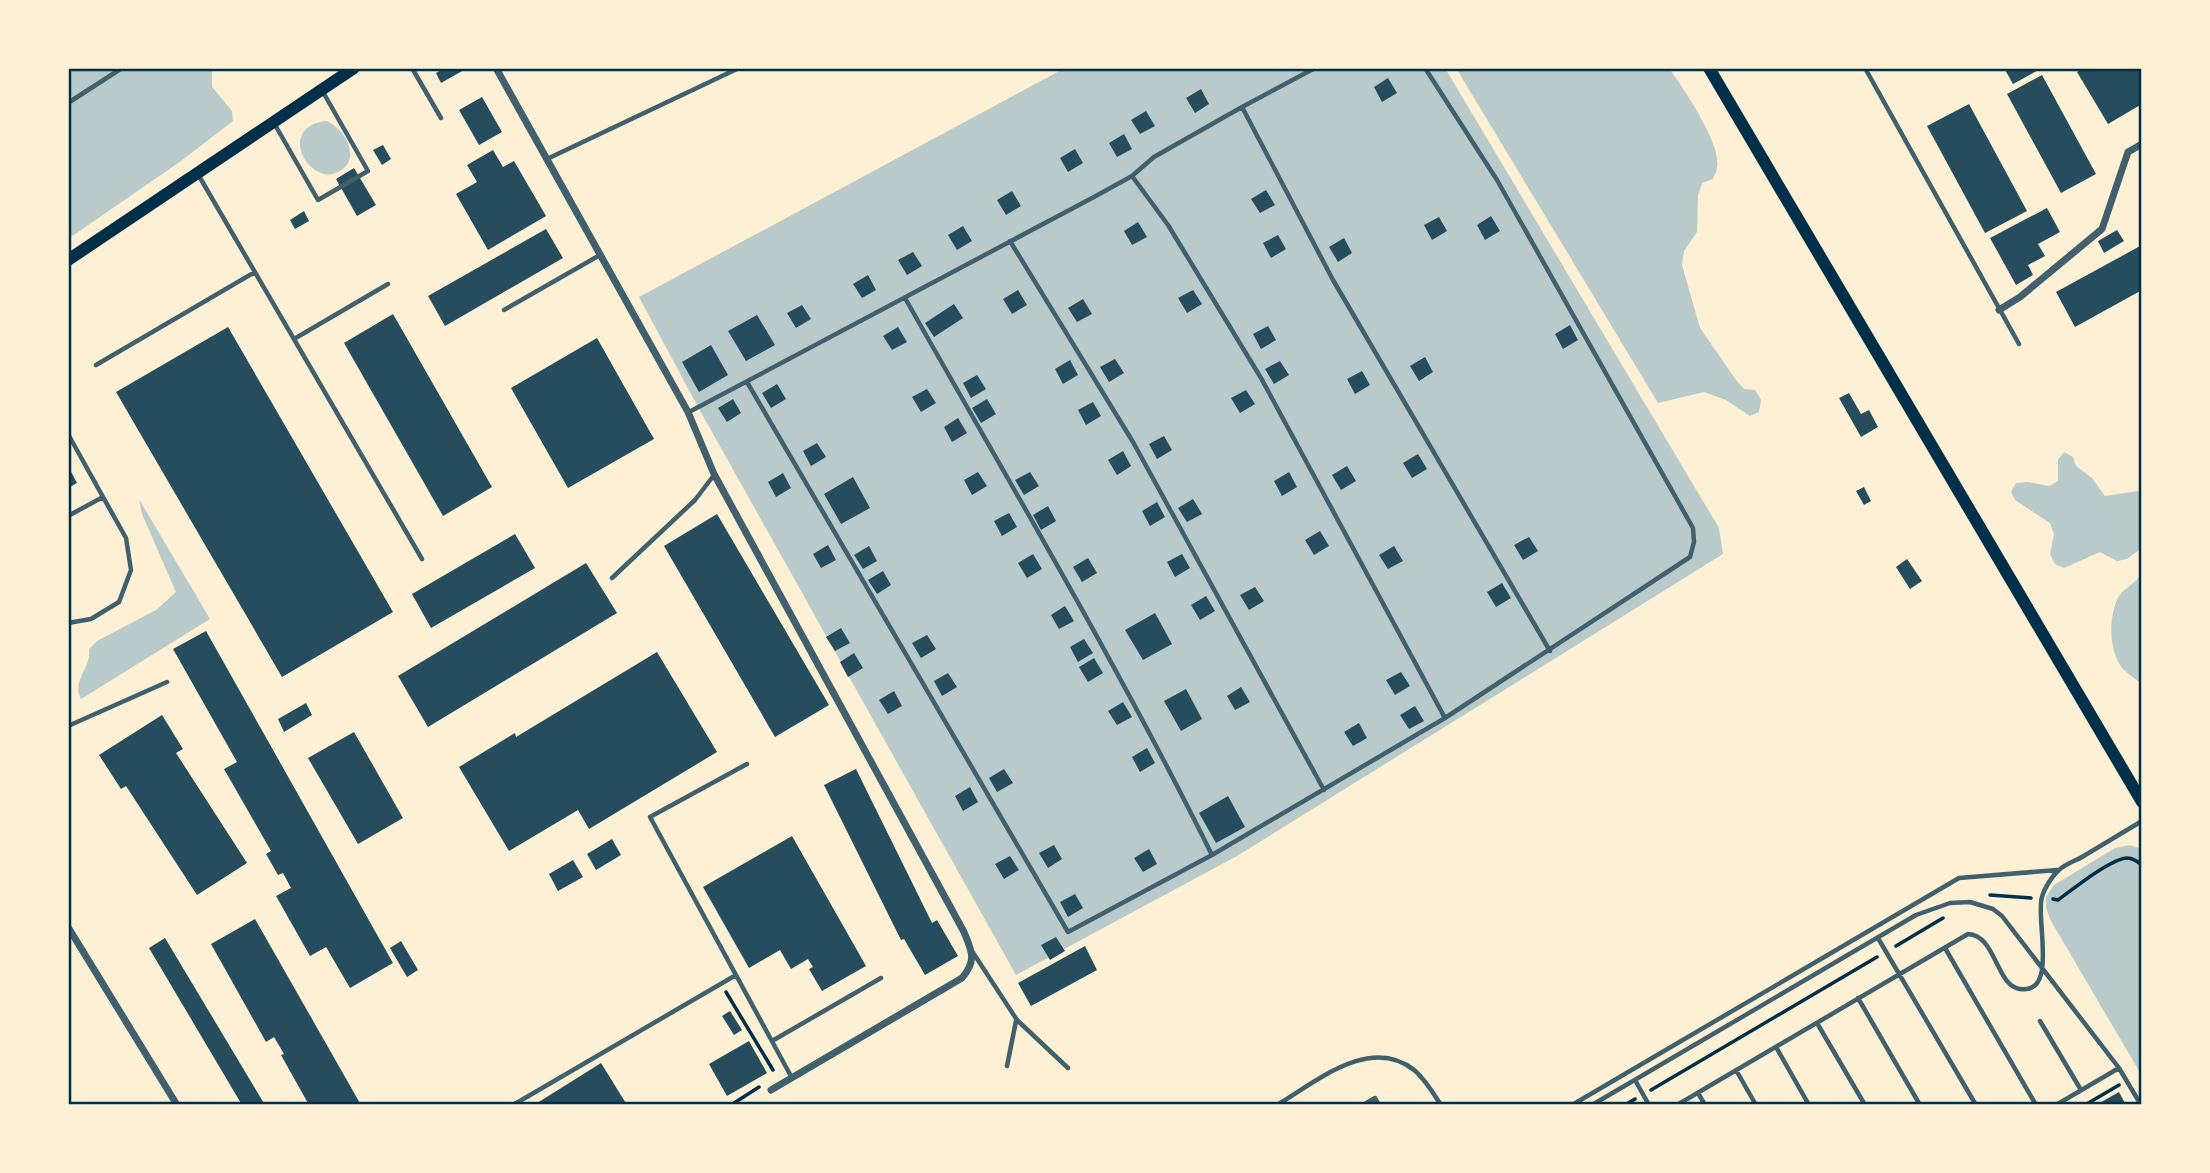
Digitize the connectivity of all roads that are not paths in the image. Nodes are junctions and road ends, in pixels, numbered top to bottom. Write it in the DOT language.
graph roads {
  1 [pos="122,68"];
  2 [pos="354,68"];
  3 [pos="412,68"];
  4 [pos="496,68"];
  5 [pos="739,68"];
  6 [pos="1315,68"];
  7 [pos="1425,68"];
  8 [pos="1709,68"];
  9 [pos="1865,68"];
  10 [pos="322,90"];
  11 [pos="68,103"];
  12 [pos="1242,107"];
  13 [pos="441,118"];
  14 [pos="274,122"];
  15 [pos="2142,144"];
  16 [pos="547,159"];
  17 [pos="198,173"];
  18 [pos="1132,176"];
  19 [pos="1010,241"];
  20 [pos="600,255"];
  21 [pos="68,260"];
  22 [pos="255,272"];
  23 [pos="388,284"];
  24 [pos="905,298"];
  25 [pos="504,310"];
  26 [pos="1999,310"];
  27 [pos="295,339"];
  28 [pos="2019,344"];
  29 [pos="96,365"];
  30 [pos="747,382"];
  31 [pos="688,412"];
  32 [pos="68,434"];
  33 [pos="714,474"];
  34 [pos="103,497"];
  35 [pos="68,516"];
  36 [pos="422,559"];
  37 [pos="612,578"];
  38 [pos="68,623"];
  39 [pos="1550,651"];
  40 [pos="167,682"];
  41 [pos="1446,718"];
  42 [pos="68,726"];
  43 [pos="747,764"];
  44 [pos="1324,790"];
  45 [pos="2142,802"];
  46 [pos="2142,821"];
  47 [pos="1212,855"];
  48 [pos="2058,870"];
  49 [pos="68,927"];
  50 [pos="1878,937"];
  51 [pos="1945,948"];
  52 [pos="972,950"];
  53 [pos="2043,969"];
  54 [pos="1899,974"];
  55 [pos="736,975"];
  56 [pos="881,978"];
  57 [pos="1858,999"];
  58 [pos="1017,1020"];
  59 [pos="2040,1021"];
  60 [pos="1817,1023"];
  61 [pos="772,1041"];
  62 [pos="1776,1047"];
  63 [pos="1007,1066"];
  64 [pos="1068,1068"];
  65 [pos="2119,1068"];
  66 [pos="1736,1070"];
  67 [pos="792,1078"];
  68 [pos="1635,1080"];
  69 [pos="768,1087"];
  70 [pos="2081,1090"];
  71 [pos="1698,1093"];
  72 [pos="177,1105"];
  73 [pos="513,1105"];
  74 [pos="1278,1105"];
  75 [pos="1363,1105"];
  76 [pos="1379,1105"];
  77 [pos="1441,1105"];
  78 [pos="1572,1105"];
  79 [pos="1592,1105"];
  80 [pos="1649,1105"];
  81 [pos="1677,1105"];
  82 [pos="1705,1105"];
  83 [pos="1756,1105"];
  84 [pos="1810,1105"];
  85 [pos="1865,1105"];
  86 [pos="1920,1105"];
  87 [pos="1976,1105"];
  88 [pos="2036,1105"];
  89 [pos="2056,1105"];
  90 [pos="2141,1105"];
  1 -- 11 [label="lane"];
  2 -- 10 [label="main road"];
  3 -- 13 [label="lane"];
  4 -- 16 [label="street"];
  5 -- 16 [label="lane"];
  6 -- 12 [label="lane"];
  7 -- 39 [label="lane"];
  8 -- 45 [label="main road"];
  9 -- 26 [label="lane"];
  10 -- 14 [label="main road"];
  10 -- 14 [label="lane"];
  12 -- 18 [label="lane"];
  12 -- 39 [label="lane"];
  14 -- 17 [label="main road"];
  15 -- 26 [label="street"];
  16 -- 20 [label="street"];
  17 -- 21 [label="main road"];
  17 -- 22 [label="lane"];
  18 -- 19 [label="lane"];
  18 -- 41 [label="lane"];
  19 -- 24 [label="lane"];
  19 -- 44 [label="lane"];
  20 -- 25 [label="lane"];
  20 -- 31 [label="street"];
  22 -- 27 [label="lane"];
  22 -- 29 [label="lane"];
  23 -- 27 [label="lane"];
  24 -- 30 [label="lane"];
  24 -- 47 [label="lane"];
  26 -- 28 [label="lane"];
  27 -- 36 [label="lane"];
  30 -- 31 [label="lane"];
  30 -- 47 [label="lane"];
  31 -- 33 [label="street"];
  32 -- 34 [label="lane"];
  33 -- 37 [label="lane"];
  33 -- 52 [label="street"];
  34 -- 35 [label="lane"];
  34 -- 38 [label="lane"];
  39 -- 41 [label="lane"];
  40 -- 42 [label="lane"];
  41 -- 44 [label="lane"];
  43 -- 55 [label="lane"];
  44 -- 47 [label="lane"];
  46 -- 48 [label="lane"];
  48 -- 53 [label="lane"];
  48 -- 78 [label="lane"];
  49 -- 72 [label="street"];
  50 -- 53 [label="lane"];
  50 -- 54 [label="lane"];
  50 -- 68 [label="lane"];
  51 -- 53 [label="lane"];
  51 -- 54 [label="lane"];
  51 -- 88 [label="lane"];
  52 -- 58 [label="lane"];
  52 -- 67 [label="street"];
  53 -- 65 [label="lane"];
  54 -- 57 [label="lane"];
  54 -- 87 [label="lane"];
  55 -- 61 [label="lane"];
  55 -- 73 [label="lane"];
  56 -- 61 [label="lane"];
  57 -- 60 [label="lane"];
  57 -- 86 [label="lane"];
  58 -- 63 [label="lane"];
  58 -- 64 [label="lane"];
  59 -- 70 [label="lane"];
  60 -- 62 [label="lane"];
  60 -- 85 [label="lane"];
  61 -- 67 [label="lane"];
  62 -- 66 [label="lane"];
  62 -- 84 [label="lane"];
  65 -- 70 [label="lane"];
  65 -- 90 [label="lane"];
  66 -- 71 [label="lane"];
  66 -- 83 [label="lane"];
  67 -- 69 [label="street"];
  68 -- 79 [label="lane"];
  68 -- 80 [label="lane"];
  70 -- 89 [label="lane"];
  71 -- 81 [label="lane"];
  71 -- 82 [label="lane"];
  74 -- 77 [label="lane"];
  75 -- 76 [label="lane"];
}
